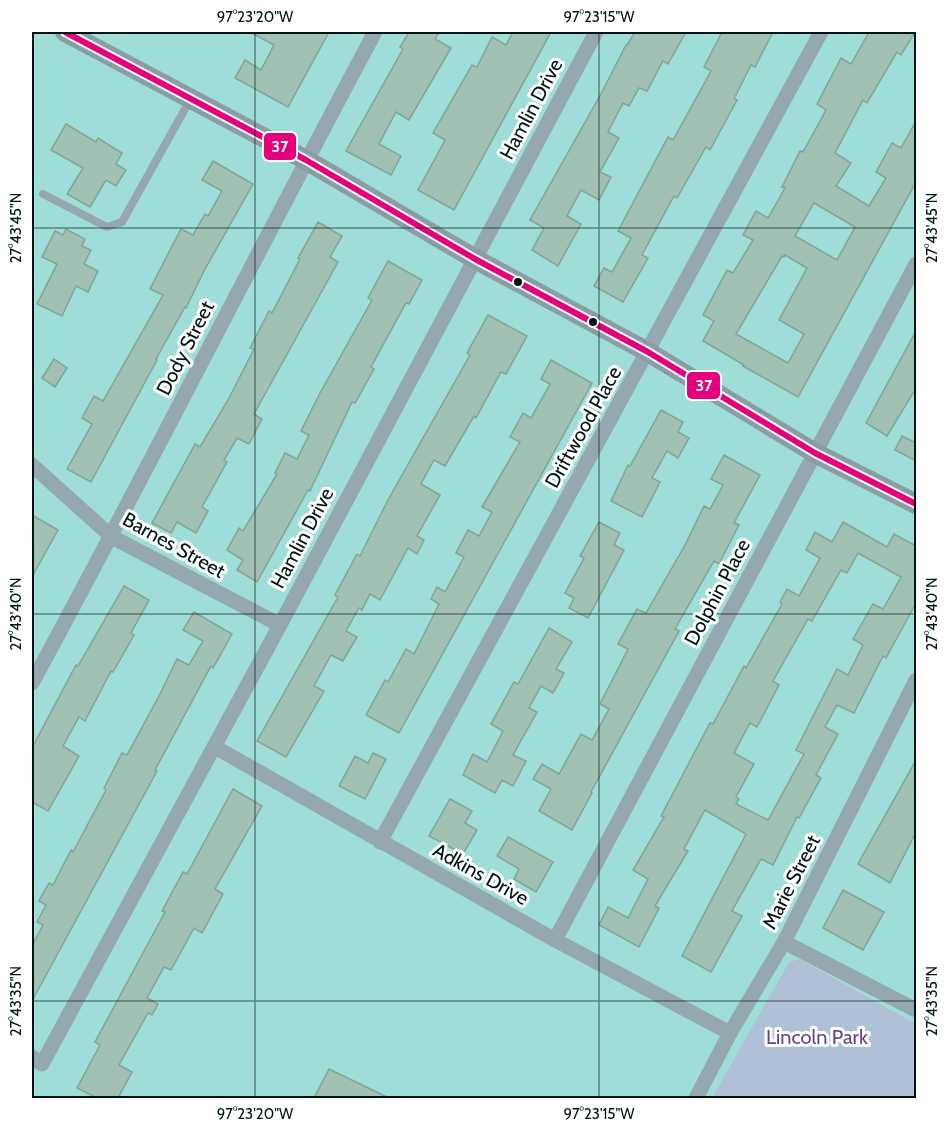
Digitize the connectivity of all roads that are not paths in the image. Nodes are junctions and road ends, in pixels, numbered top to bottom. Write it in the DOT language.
graph roads {
  1 [pos="65,32"];
  2 [pos="375,32"];
  3 [pos="596,32"];
  4 [pos="821,32"];
  5 [pos="191,99"];
  6 [pos="306,160"];
  7 [pos="43,194"];
  8 [pos="475,259"];
  9 [pos="916,264"];
  10 [pos="648,352"];
  11 [pos="816,453"];
  12 [pos="32,465"];
  13 [pos="916,504"];
  14 [pos="111,537"];
  15 [pos="280,626"];
  16 [pos="916,680"];
  17 [pos="32,683"];
  18 [pos="215,747"];
  19 [pos="380,842"];
  20 [pos="555,940"];
  21 [pos="784,942"];
  22 [pos="916,1010"];
  23 [pos="730,1033"];
  24 [pos="37,1060"];
  25 [pos="696,1098"];
  1 -- 5 [label="main road"];
  2 -- 6 [label="street, Dody Street"];
  3 -- 8 [label="street, Hamlin Drive"];
  4 -- 10 [label="street, Driftwood Place"];
  5 -- 6 [label="main road"];
  5 -- 7 [label="lane"];
  6 -- 8 [label="main road"];
  6 -- 14 [label="street, Dody Street"];
  8 -- 10 [label="main road"];
  8 -- 15 [label="street, Hamlin Drive"];
  9 -- 11 [label="street, Dolphin Place"];
  10 -- 11 [label="main road"];
  10 -- 19 [label="street, Driftwood Place"];
  11 -- 13 [label="main road"];
  11 -- 20 [label="street, Dolphin Place"];
  12 -- 14 [label="street, Barnes Street"];
  14 -- 15 [label="street, Barnes Street"];
  14 -- 17 [label="street, Dody Street"];
  15 -- 18 [label="street, Hamlin Drive"];
  16 -- 21 [label="street, Marie Street"];
  18 -- 19 [label="street, Adkins Drive"];
  18 -- 24 [label="street, Hamlin Drive"];
  19 -- 20 [label="street, Adkins Drive"];
  20 -- 23 [label="street, Adkins Drive"];
  21 -- 22 [label="street"];
  21 -- 23 [label="street, Marie Street"];
  23 -- 25 [label="street, Marie Street"];
}
